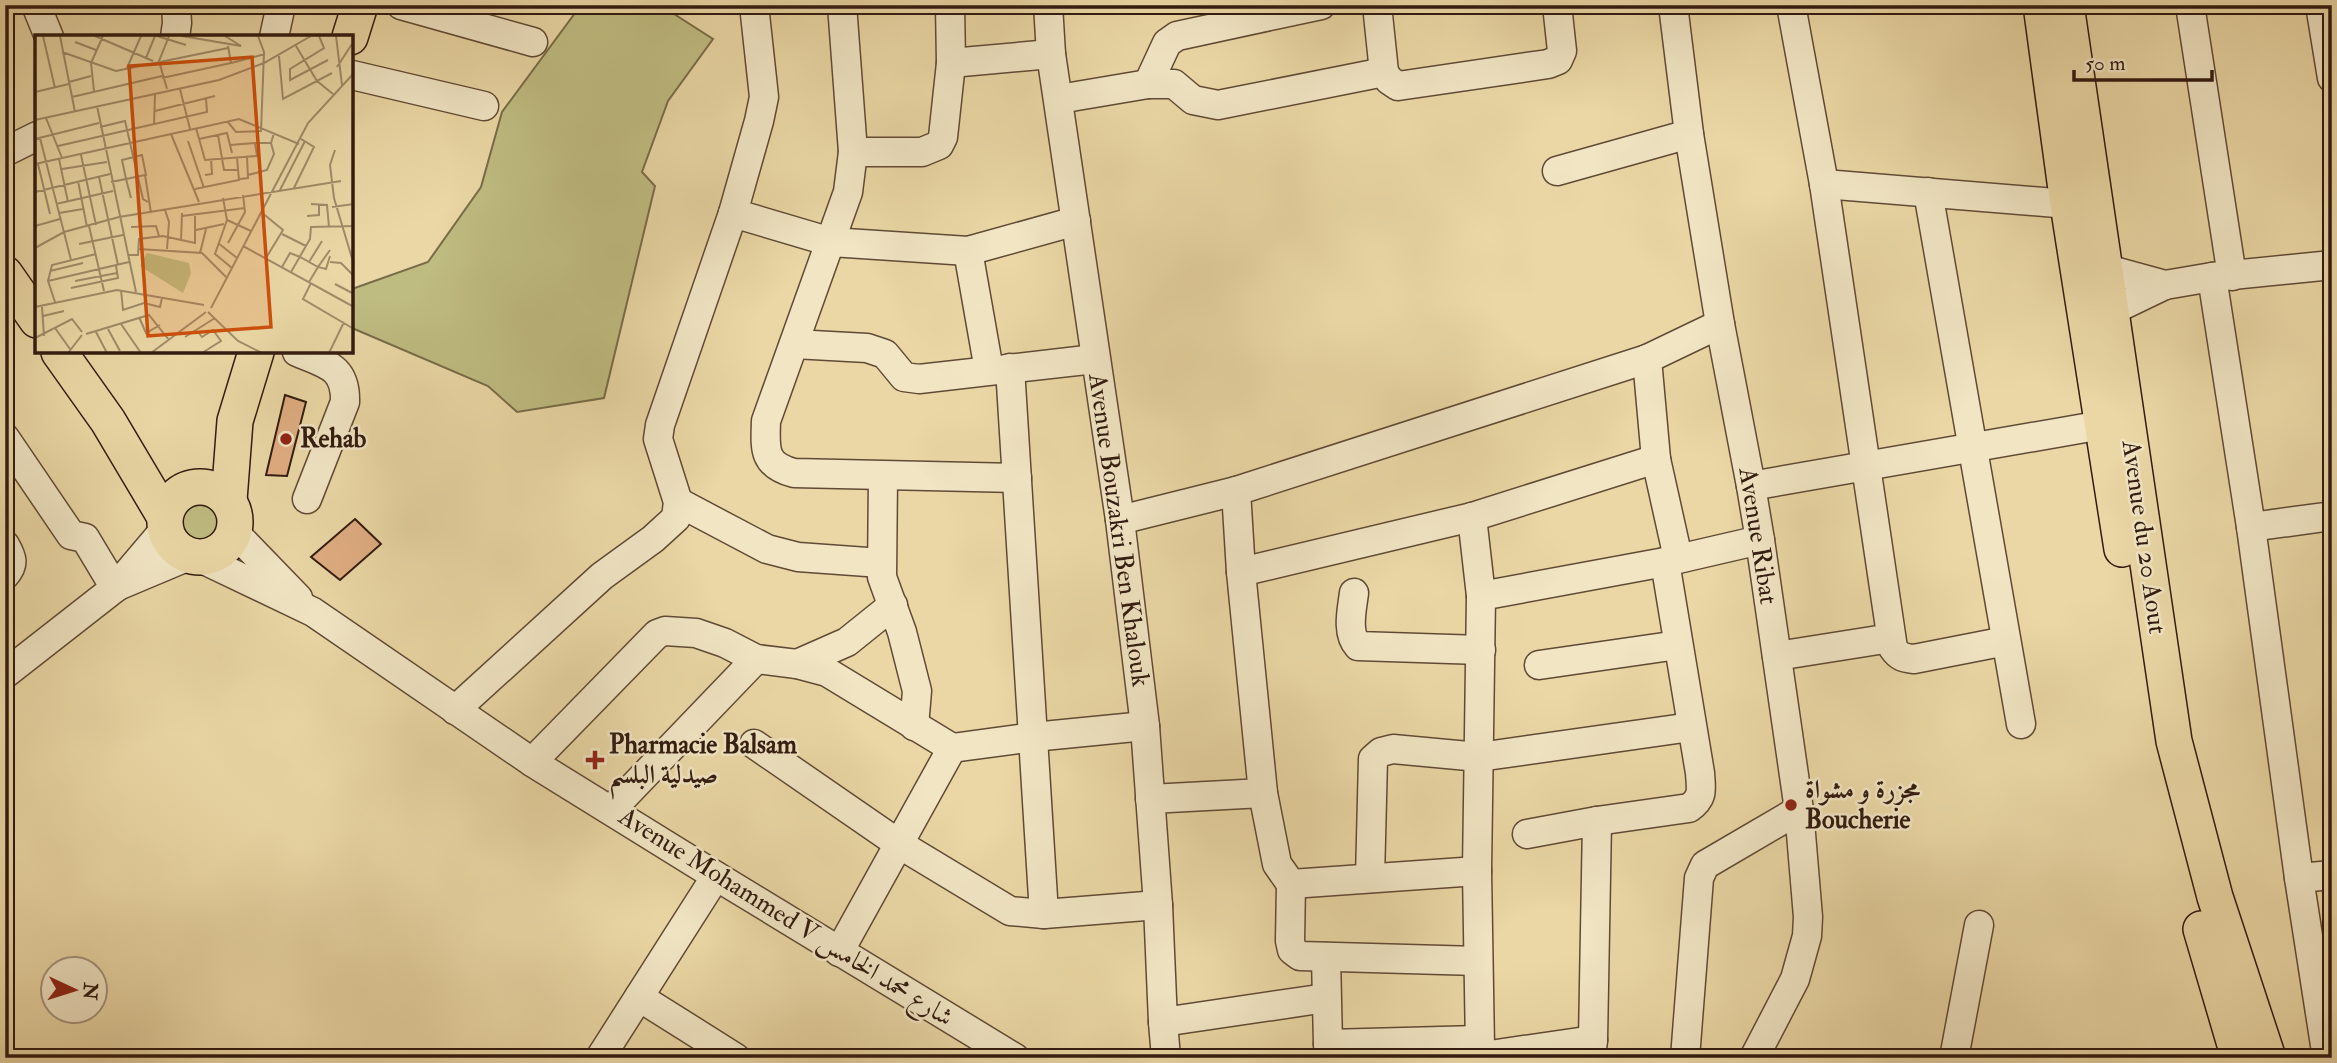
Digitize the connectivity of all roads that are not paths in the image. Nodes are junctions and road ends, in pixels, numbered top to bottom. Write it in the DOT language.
graph roads {
  1 [pos="36,5"];
  2 [pos="176,5"];
  3 [pos="281,5"];
  4 [pos="360,5"];
  5 [pos="401,5"];
  6 [pos="754,5"];
  7 [pos="842,5"];
  8 [pos="950,5"];
  9 [pos="1048,5"];
  10 [pos="1321,5"];
  11 [pos="1377,5"];
  12 [pos="1557,5"];
  13 [pos="1673,5"];
  14 [pos="1791,5"];
  15 [pos="2041,5"];
  16 [pos="2066,5"];
  17 [pos="2190,5"];
  18 [pos="2320,5"];
  19 [pos="48,35"];
  20 [pos="175,35"];
  21 [pos="274,35"];
  22 [pos="351,35"];
  23 [pos="533,42"];
  24 [pos="1051,54"];
  25 [pos="951,63"];
  26 [pos="1384,72"];
  27 [pos="354,75"];
  28 [pos="2332,78"];
  29 [pos="1148,84"];
  30 [pos="1059,99"];
  31 [pos="484,106"];
  32 [pos="1689,134"];
  33 [pos="35,137"];
  34 [pos="5,152"];
  35 [pos="853,152"];
  36 [pos="1557,171"];
  37 [pos="1824,184"];
  38 [pos="1928,192"];
  39 [pos="2068,204"];
  40 [pos="733,212"];
  41 [pos="1076,221"];
  42 [pos="831,242"];
  43 [pos="968,250"];
  44 [pos="2332,265"];
  45 [pos="2103,268"];
  46 [pos="2222,276"];
  47 [pos="8,284"];
  48 [pos="2165,285"];
  49 [pos="2111,311"];
  50 [pos="35,318"];
  51 [pos="1720,324"];
  52 [pos="794,344"];
  53 [pos="60,354"];
  54 [pos="255,354"];
  55 [pos="302,354"];
  56 [pos="1096,359"];
  57 [pos="1647,359"];
  58 [pos="999,369"];
  59 [pos="108,421"];
  60 [pos="2102,425"];
  61 [pos="5,438"];
  62 [pos="1972,449"];
  63 [pos="1656,459"];
  64 [pos="1864,466"];
  65 [pos="883,476"];
  66 [pos="1017,478"];
  67 [pos="1751,486"];
  68 [pos="1236,491"];
  69 [pos="307,499"];
  70 [pos="212,502"];
  71 [pos="678,502"];
  72 [pos="2332,516"];
  73 [pos="1472,517"];
  74 [pos="1120,520"];
  75 [pos="165,523"];
  76 [pos="2251,527"];
  77 [pos="1760,540"];
  78 [pos="5,545"];
  79 [pos="195,557"];
  80 [pos="1672,560"];
  81 [pos="881,564"];
  82 [pos="1241,572"];
  83 [pos="5,575"];
  84 [pos="115,588"];
  85 [pos="1354,593"];
  86 [pos="1481,596"];
  87 [pos="893,605"];
  88 [pos="313,612"];
  89 [pos="1891,638"];
  90 [pos="2006,641"];
  91 [pos="1678,645"];
  92 [pos="1481,650"];
  93 [pos="1777,656"];
  94 [pos="756,659"];
  95 [pos="797,664"];
  96 [pos="1539,665"];
  97 [pos="5,674"];
  98 [pos="455,710"];
  99 [pos="2021,724"];
  100 [pos="914,726"];
  101 [pos="1145,726"];
  102 [pos="1690,727"];
  103 [pos="1033,737"];
  104 [pos="754,744"];
  105 [pos="952,748"];
  106 [pos="1479,757"];
  107 [pos="532,762"];
  108 [pos="1263,793"];
  109 [pos="1150,799"];
  110 [pos="611,810"];
  111 [pos="1799,810"];
  112 [pos="1597,821"];
  113 [pos="1527,834"];
  114 [pos="899,844"];
  115 [pos="1478,871"];
  116 [pos="2332,875"];
  117 [pos="716,876"];
  118 [pos="1370,878"];
  119 [pos="2299,878"];
  120 [pos="1291,884"];
  121 [pos="1158,905"];
  122 [pos="1044,914"];
  123 [pos="1979,925"];
  124 [pos="839,952"];
  125 [pos="1326,957"];
  126 [pos="1478,961"];
  127 [pos="639,997"];
  128 [pos="1326,998"];
  129 [pos="1163,1022"];
  130 [pos="1479,1040"];
  131 [pos="1592,1049"];
  132 [pos="1330,1051"];
  133 [pos="1003,1055"];
  134 [pos="600,1058"];
  135 [pos="736,1058"];
  136 [pos="1166,1058"];
  137 [pos="1685,1058"];
  138 [pos="1754,1058"];
  139 [pos="1954,1058"];
  140 [pos="2239,1058"];
  141 [pos="2268,1058"];
  142 [pos="2327,1058"];
  1 -- 19 [label="street"];
  2 -- 20 [label="street"];
  3 -- 21 [label="street"];
  4 -- 22 [label="main road"];
  5 -- 23 [label="street"];
  6 -- 40 [label="street"];
  7 -- 35 [label="street"];
  8 -- 25 [label="street"];
  9 -- 24 [label="street, Avenue Bouzakri Ben Khalouk"];
  10 -- 29 [label="street"];
  11 -- 26 [label="street"];
  12 -- 26 [label="street"];
  13 -- 32 [label="street, Avenue Ribat"];
  14 -- 37 [label="street"];
  15 -- 39 [label="main road, Avenue du 20 Aout"];
  16 -- 45 [label="main road, Avenue du 20 Aout"];
  17 -- 46 [label="street"];
  18 -- 28 [label="street"];
  24 -- 25 [label="street"];
  24 -- 30 [label="street, Avenue Bouzakri Ben Khalouk"];
  25 -- 35 [label="street"];
  26 -- 29 [label="street"];
  27 -- 31 [label="street"];
  29 -- 30 [label="street"];
  30 -- 41 [label="street, Avenue Bouzakri Ben Khalouk"];
  32 -- 36 [label="street"];
  32 -- 51 [label="street, Avenue Ribat"];
  33 -- 34 [label="street"];
  35 -- 42 [label="street"];
  37 -- 38 [label="street"];
  37 -- 64 [label="street"];
  38 -- 39 [label="street"];
  38 -- 62 [label="street"];
  39 -- 60 [label="main road, Avenue du 20 Aout"];
  40 -- 42 [label="street"];
  40 -- 71 [label="street"];
  41 -- 43 [label="street"];
  41 -- 56 [label="street, Avenue Bouzakri Ben Khalouk"];
  42 -- 43 [label="street"];
  42 -- 52 [label="street"];
  43 -- 58 [label="street"];
  44 -- 46 [label="street"];
  45 -- 48 [label="street"];
  45 -- 49 [label="main road, Avenue du 20 Aout"];
  46 -- 48 [label="street"];
  46 -- 76 [label="street"];
  47 -- 50 [label="main road"];
  48 -- 49 [label="street"];
  49 -- 141 [label="main road, Avenue du 20 Aout"];
  51 -- 57 [label="street"];
  51 -- 67 [label="street, Avenue Ribat"];
  52 -- 58 [label="street"];
  52 -- 65 [label="street"];
  53 -- 59 [label="main road"];
  54 -- 70 [label="main road"];
  55 -- 69 [label="street"];
  56 -- 58 [label="street"];
  56 -- 74 [label="street, Avenue Bouzakri Ben Khalouk"];
  57 -- 63 [label="street"];
  57 -- 68 [label="street"];
  58 -- 66 [label="street"];
  59 -- 70 [label="main road"];
  59 -- 75 [label="main road"];
  60 -- 62 [label="street"];
  60 -- 140 [label="main road, Avenue du 20 Aout"];
  61 -- 84 [label="street"];
  62 -- 64 [label="street"];
  62 -- 90 [label="street"];
  63 -- 73 [label="street"];
  63 -- 80 [label="street"];
  64 -- 67 [label="street"];
  64 -- 89 [label="street"];
  65 -- 66 [label="street"];
  65 -- 81 [label="street"];
  66 -- 103 [label="street"];
  67 -- 77 [label="street, Avenue Ribat"];
  68 -- 74 [label="street"];
  68 -- 82 [label="street"];
  70 -- 75 [label="main road"];
  70 -- 79 [label="main road"];
  70 -- 88 [label="street"];
  71 -- 81 [label="street"];
  71 -- 98 [label="street"];
  72 -- 76 [label="street"];
  73 -- 82 [label="street"];
  73 -- 86 [label="street"];
  74 -- 101 [label="street, Avenue Bouzakri Ben Khalouk"];
  75 -- 79 [label="main road"];
  75 -- 84 [label="street"];
  76 -- 119 [label="street"];
  77 -- 80 [label="street"];
  77 -- 93 [label="street, Avenue Ribat"];
  78 -- 83 [label="street"];
  79 -- 84 [label="street"];
  79 -- 88 [label="street"];
  80 -- 86 [label="street"];
  80 -- 91 [label="street"];
  81 -- 87 [label="street"];
  82 -- 108 [label="street"];
  84 -- 97 [label="street"];
  85 -- 92 [label="street"];
  86 -- 92 [label="street"];
  87 -- 95 [label="street"];
  87 -- 100 [label="street"];
  88 -- 98 [label="street, Avenue Mohammed V شارع محمد الخامس"];
  89 -- 90 [label="street"];
  89 -- 93 [label="street"];
  90 -- 99 [label="street"];
  91 -- 96 [label="street"];
  91 -- 102 [label="street"];
  92 -- 106 [label="street"];
  93 -- 111 [label="street, Avenue Ribat"];
  94 -- 95 [label="street"];
  94 -- 107 [label="street"];
  94 -- 110 [label="street"];
  95 -- 100 [label="street"];
  98 -- 107 [label="street, Avenue Mohammed V شارع محمد الخامس"];
  100 -- 105 [label="street"];
  101 -- 103 [label="street"];
  101 -- 109 [label="street, Avenue Bouzakri Ben Khalouk"];
  102 -- 106 [label="street"];
  102 -- 112 [label="street"];
  103 -- 105 [label="street"];
  103 -- 122 [label="street"];
  104 -- 114 [label="street"];
  105 -- 114 [label="street"];
  106 -- 115 [label="street"];
  106 -- 118 [label="street"];
  107 -- 110 [label="street, Avenue Mohammed V شارع محمد الخامس"];
  108 -- 109 [label="street"];
  108 -- 120 [label="street"];
  109 -- 121 [label="street, Avenue Bouzakri Ben Khalouk"];
  110 -- 117 [label="street, Avenue Mohammed V شارع محمد الخامس"];
  111 -- 137 [label="street"];
  111 -- 138 [label="street, Avenue Ribat"];
  112 -- 113 [label="street"];
  112 -- 131 [label="street"];
  114 -- 122 [label="street"];
  114 -- 124 [label="street"];
  115 -- 118 [label="street"];
  115 -- 126 [label="street"];
  116 -- 119 [label="street"];
  117 -- 124 [label="street, Avenue Mohammed V شارع محمد الخامس"];
  117 -- 127 [label="street"];
  118 -- 120 [label="street"];
  119 -- 142 [label="street"];
  120 -- 125 [label="street"];
  121 -- 122 [label="street"];
  121 -- 129 [label="street, Avenue Bouzakri Ben Khalouk"];
  123 -- 139 [label="street"];
  124 -- 133 [label="street, Avenue Mohammed V شارع محمد الخامس"];
  125 -- 126 [label="street"];
  125 -- 128 [label="street"];
  126 -- 130 [label="street"];
  127 -- 134 [label="street"];
  127 -- 135 [label="street"];
  128 -- 129 [label="street"];
  128 -- 132 [label="street"];
  129 -- 136 [label="street, Avenue Bouzakri Ben Khalouk"];
  130 -- 131 [label="street"];
  130 -- 132 [label="street"];
}
